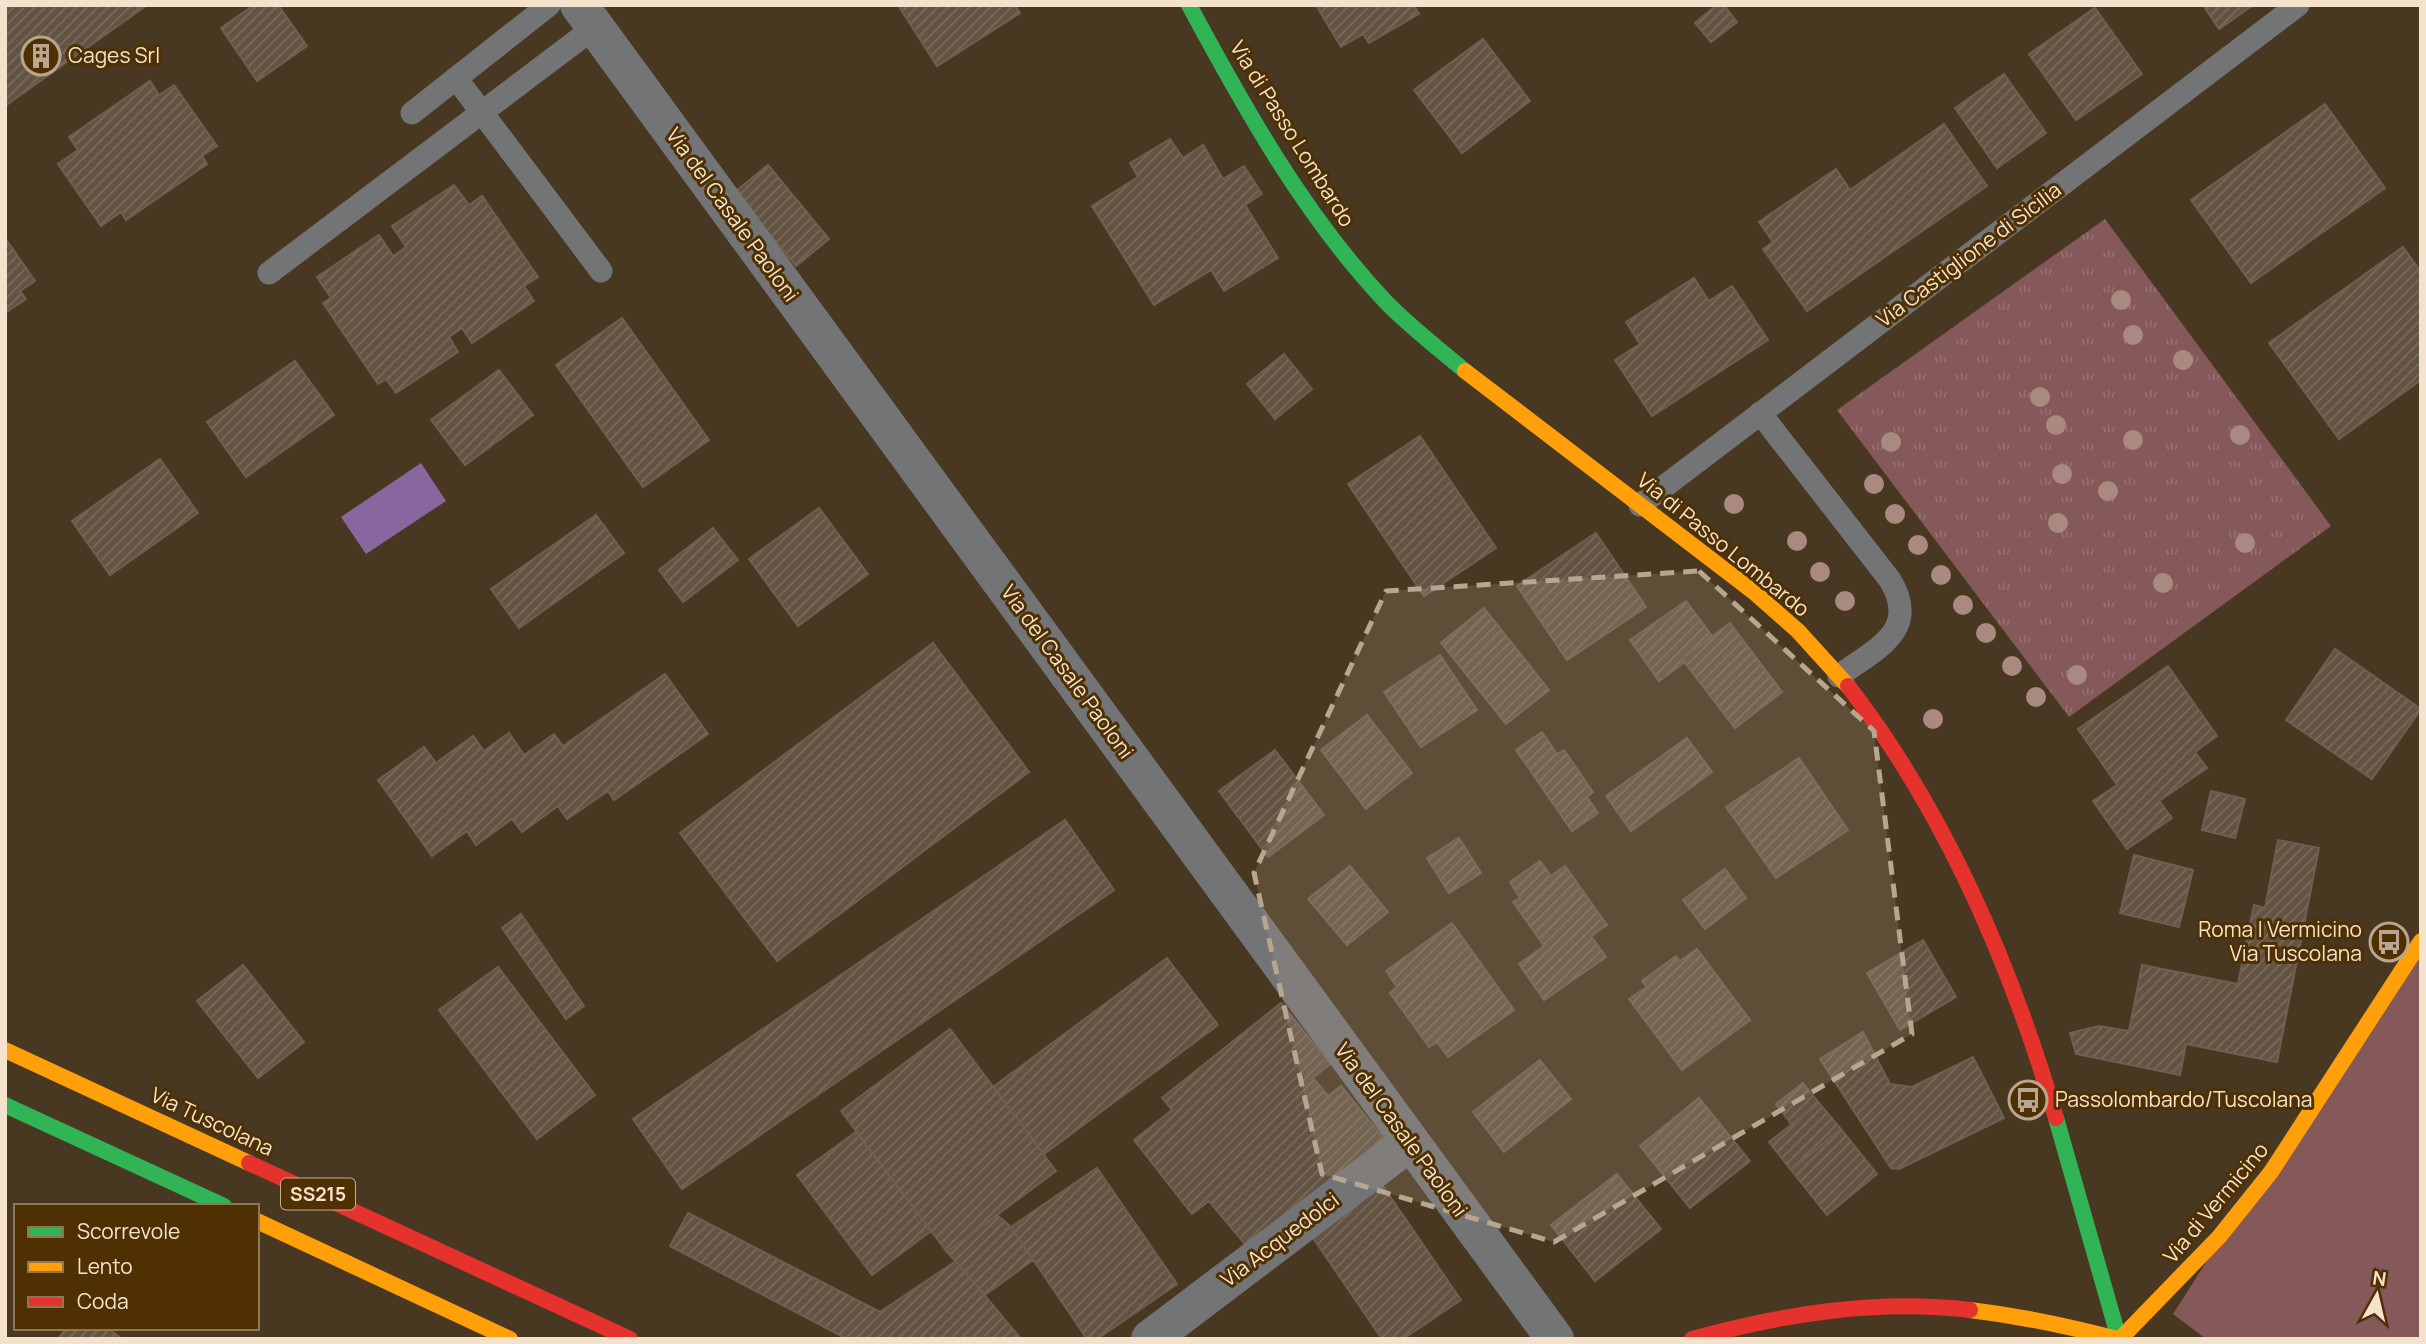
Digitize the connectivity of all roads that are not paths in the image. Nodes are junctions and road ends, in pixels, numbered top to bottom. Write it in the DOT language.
graph roads {
  1 [pos="549,5"];
  2 [pos="2298,5"];
  3 [pos="1200,10"];
  4 [pos="587,16"];
  5 [pos="456,78"];
  6 [pos="482,112"];
  7 [pos="412,113"];
  8 [pos="601,271"];
  9 [pos="269,273"];
  10 [pos="1760,414"];
  11 [pos="1640,505"];
  12 [pos="1839,676"];
  13 [pos="2421,941"];
  14 [pos="5,1049"];
  15 [pos="5,1105"];
  16 [pos="1410,1142"];
  17 [pos="220,1204"];
  18 [pos="259,1222"];
  19 [pos="510,1339"];
  20 [pos="630,1339"];
  21 [pos="1150,1339"];
  22 [pos="1555,1339"];
  23 [pos="1692,1339"];
  24 [pos="2119,1339"];
  1 -- 5 [label="lane"];
  2 -- 10 [label="lane, Via Castiglione di Sicilia"];
  3 -- 11 [label="main road, Via di Passo Lombardo"];
  4 -- 6 [label="lane"];
  4 -- 16 [label="street, Via del Casale Paoloni"];
  5 -- 6 [label="lane"];
  5 -- 7 [label="lane"];
  6 -- 8 [label="lane"];
  6 -- 9 [label="lane"];
  10 -- 11 [label="lane, Via Castiglione di Sicilia"];
  10 -- 12 [label="lane"];
  11 -- 12 [label="main road, Via di Passo Lombardo"];
  12 -- 24 [label="main road, Via di Passo Lombardo"];
  13 -- 24 [label="main road, Via di Vermicino"];
  14 -- 20 [label="main road, Via Tuscolana / SS215"];
  15 -- 17 [label="main road"];
  16 -- 21 [label="street, Via Acquedolci"];
  16 -- 22 [label="street, Via del Casale Paoloni"];
  18 -- 19 [label="main road, SS215"];
  23 -- 24 [label="main road"];
}
